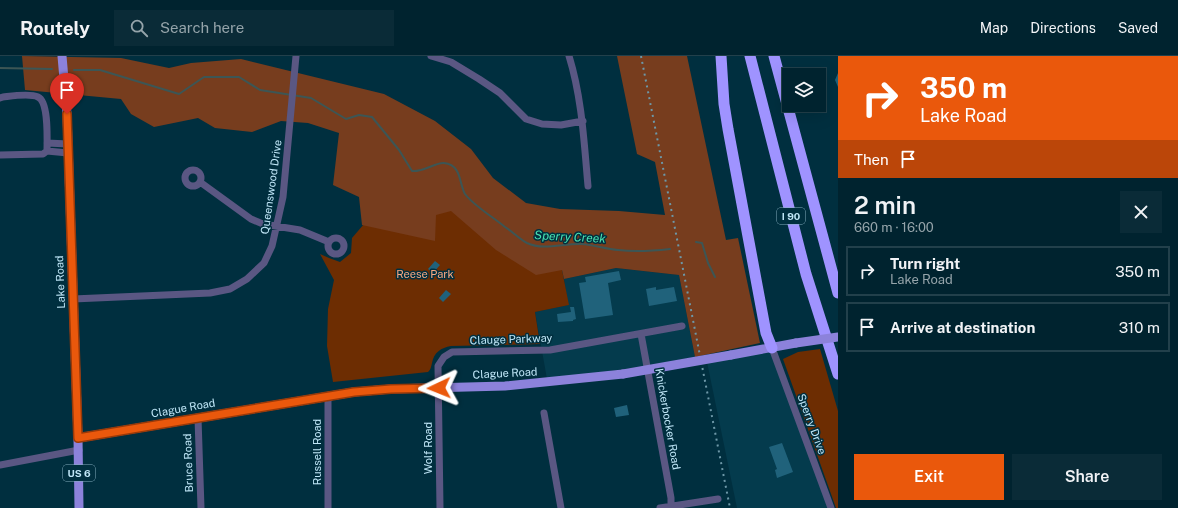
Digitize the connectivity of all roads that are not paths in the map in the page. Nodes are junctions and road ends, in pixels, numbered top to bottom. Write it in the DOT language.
graph roads {
  1 [pos="62,56"];
  2 [pos="296,56"];
  3 [pos="431,56"];
  4 [pos="569,56"];
  5 [pos="721,56"];
  6 [pos="750,56"];
  7 [pos="774,56"];
  8 [pos="0,98"];
  9 [pos="583,121"];
  10 [pos="47,143"];
  11 [pos="68,148"];
  12 [pos="47,151"];
  13 [pos="0,155"];
  14 [pos="200,182"];
  15 [pos="588,186"];
  16 [pos="278,226"];
  17 [pos="329,242"];
  18 [pos="838,293"];
  19 [pos="73,298"];
  20 [pos="682,326"];
  21 [pos="642,334"];
  22 [pos="838,336"];
  23 [pos="772,348"];
  24 [pos="838,374"];
  25 [pos="439,388"];
  26 [pos="328,396"];
  27 [pos="544,413"];
  28 [pos="198,418"];
  29 [pos="78,438"];
  30 [pos="78,450"];
  31 [pos="0,465"];
  32 [pos="718,498"];
  33 [pos="671,507"];
  34 [pos="79,508"];
  35 [pos="201,508"];
  36 [pos="328,508"];
  37 [pos="440,508"];
  38 [pos="561,508"];
  39 [pos="660,508"];
  40 [pos="831,508"];
  1 -- 11 [label="main road, Lake Road / US 6"];
  2 -- 16 [label="street, Queenswood Drive"];
  3 -- 9 [label="street"];
  4 -- 9 [label="street"];
  5 -- 23 [label="highway"];
  6 -- 24 [label="highway, I 90"];
  7 -- 18 [label="highway, I 90"];
  8 -- 10 [label="street"];
  9 -- 15 [label="street"];
  10 -- 11 [label="street"];
  10 -- 12 [label="street"];
  11 -- 12 [label="street"];
  11 -- 19 [label="main road, Lake Road / US 6"];
  12 -- 13 [label="street"];
  14 -- 16 [label="street"];
  16 -- 17 [label="street"];
  16 -- 19 [label="street, Queenswood Drive"];
  19 -- 29 [label="main road, Lake Road / US 6"];
  20 -- 21 [label="street, Clauge Parkway"];
  21 -- 25 [label="street, Clauge Parkway"];
  21 -- 33 [label="street, Knickerbocker Road"];
  22 -- 23 [label="main road, Clague Road, bridge"];
  23 -- 25 [label="main road, Clague Road, bridge"];
  23 -- 40 [label="street, Sperry Drive"];
  25 -- 26 [label="main road, Clague Road"];
  25 -- 37 [label="street, Wolf Road"];
  26 -- 28 [label="main road, Clague Road"];
  26 -- 36 [label="street, Russell Road"];
  27 -- 38 [label="street"];
  28 -- 29 [label="main road, Clague Road"];
  28 -- 35 [label="street, Bruce Road"];
  29 -- 30 [label="main road, Lake Road / US 6"];
  30 -- 31 [label="street"];
  30 -- 34 [label="main road, Lake Road / US 6"];
  32 -- 33 [label="street"];
  33 -- 39 [label="street"];
}
